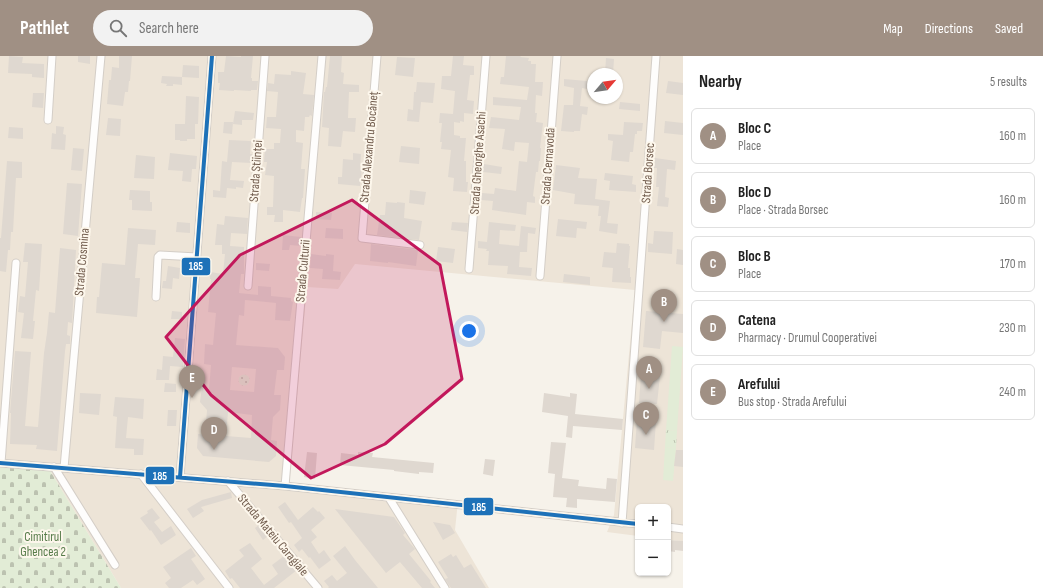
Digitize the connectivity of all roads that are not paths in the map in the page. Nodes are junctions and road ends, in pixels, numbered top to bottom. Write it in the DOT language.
graph roads {
  1 [pos="52,56"];
  2 [pos="101,56"];
  3 [pos="212,56"];
  4 [pos="265,56"];
  5 [pos="322,56"];
  6 [pos="377,56"];
  7 [pos="486,56"];
  8 [pos="557,56"];
  9 [pos="656,56"];
  10 [pos="48,120"];
  11 [pos="420,245"];
  12 [pos="197,256"];
  13 [pos="16,263"];
  14 [pos="470,269"];
  15 [pos="540,276"];
  16 [pos="248,286"];
  17 [pos="156,297"];
  18 [pos="1,463"];
  19 [pos="54,467"];
  20 [pos="64,468"];
  21 [pos="141,474"];
  22 [pos="180,477"];
  23 [pos="228,481"];
  24 [pos="285,486"];
  25 [pos="388,498"];
  26 [pos="622,522"];
  27 [pos="635,524"];
  28 [pos="671,528"];
  29 [pos="683,529"];
  30 [pos="115,565"];
  31 [pos="230,588"];
  32 [pos="318,588"];
  33 [pos="445,588"];
  1 -- 10 [label="street"];
  2 -- 20 [label="street, Strada Cosmina"];
  3 -- 12 [label="street"];
  4 -- 16 [label="street, Strada Științei"];
  5 -- 24 [label="street, Strada Culturii"];
  6 -- 11 [label="street, Strada Alexandru Bocăneț"];
  7 -- 14 [label="street, Strada Gheorghe Asachi"];
  8 -- 15 [label="street, Strada Cernavodă"];
  9 -- 26 [label="street, Strada Borsec"];
  12 -- 17 [label="street"];
  12 -- 22 [label="street"];
  13 -- 18 [label="street"];
  18 -- 19 [label="street"];
  19 -- 20 [label="street"];
  19 -- 30 [label="street"];
  20 -- 21 [label="street"];
  21 -- 22 [label="street"];
  21 -- 31 [label="street"];
  22 -- 23 [label="street"];
  23 -- 24 [label="street"];
  23 -- 32 [label="street, Strada Mateiu Caragiale"];
  24 -- 25 [label="street"];
  25 -- 26 [label="street"];
  25 -- 33 [label="street"];
  26 -- 27 [label="street"];
  28 -- 29 [label="street"];
}
